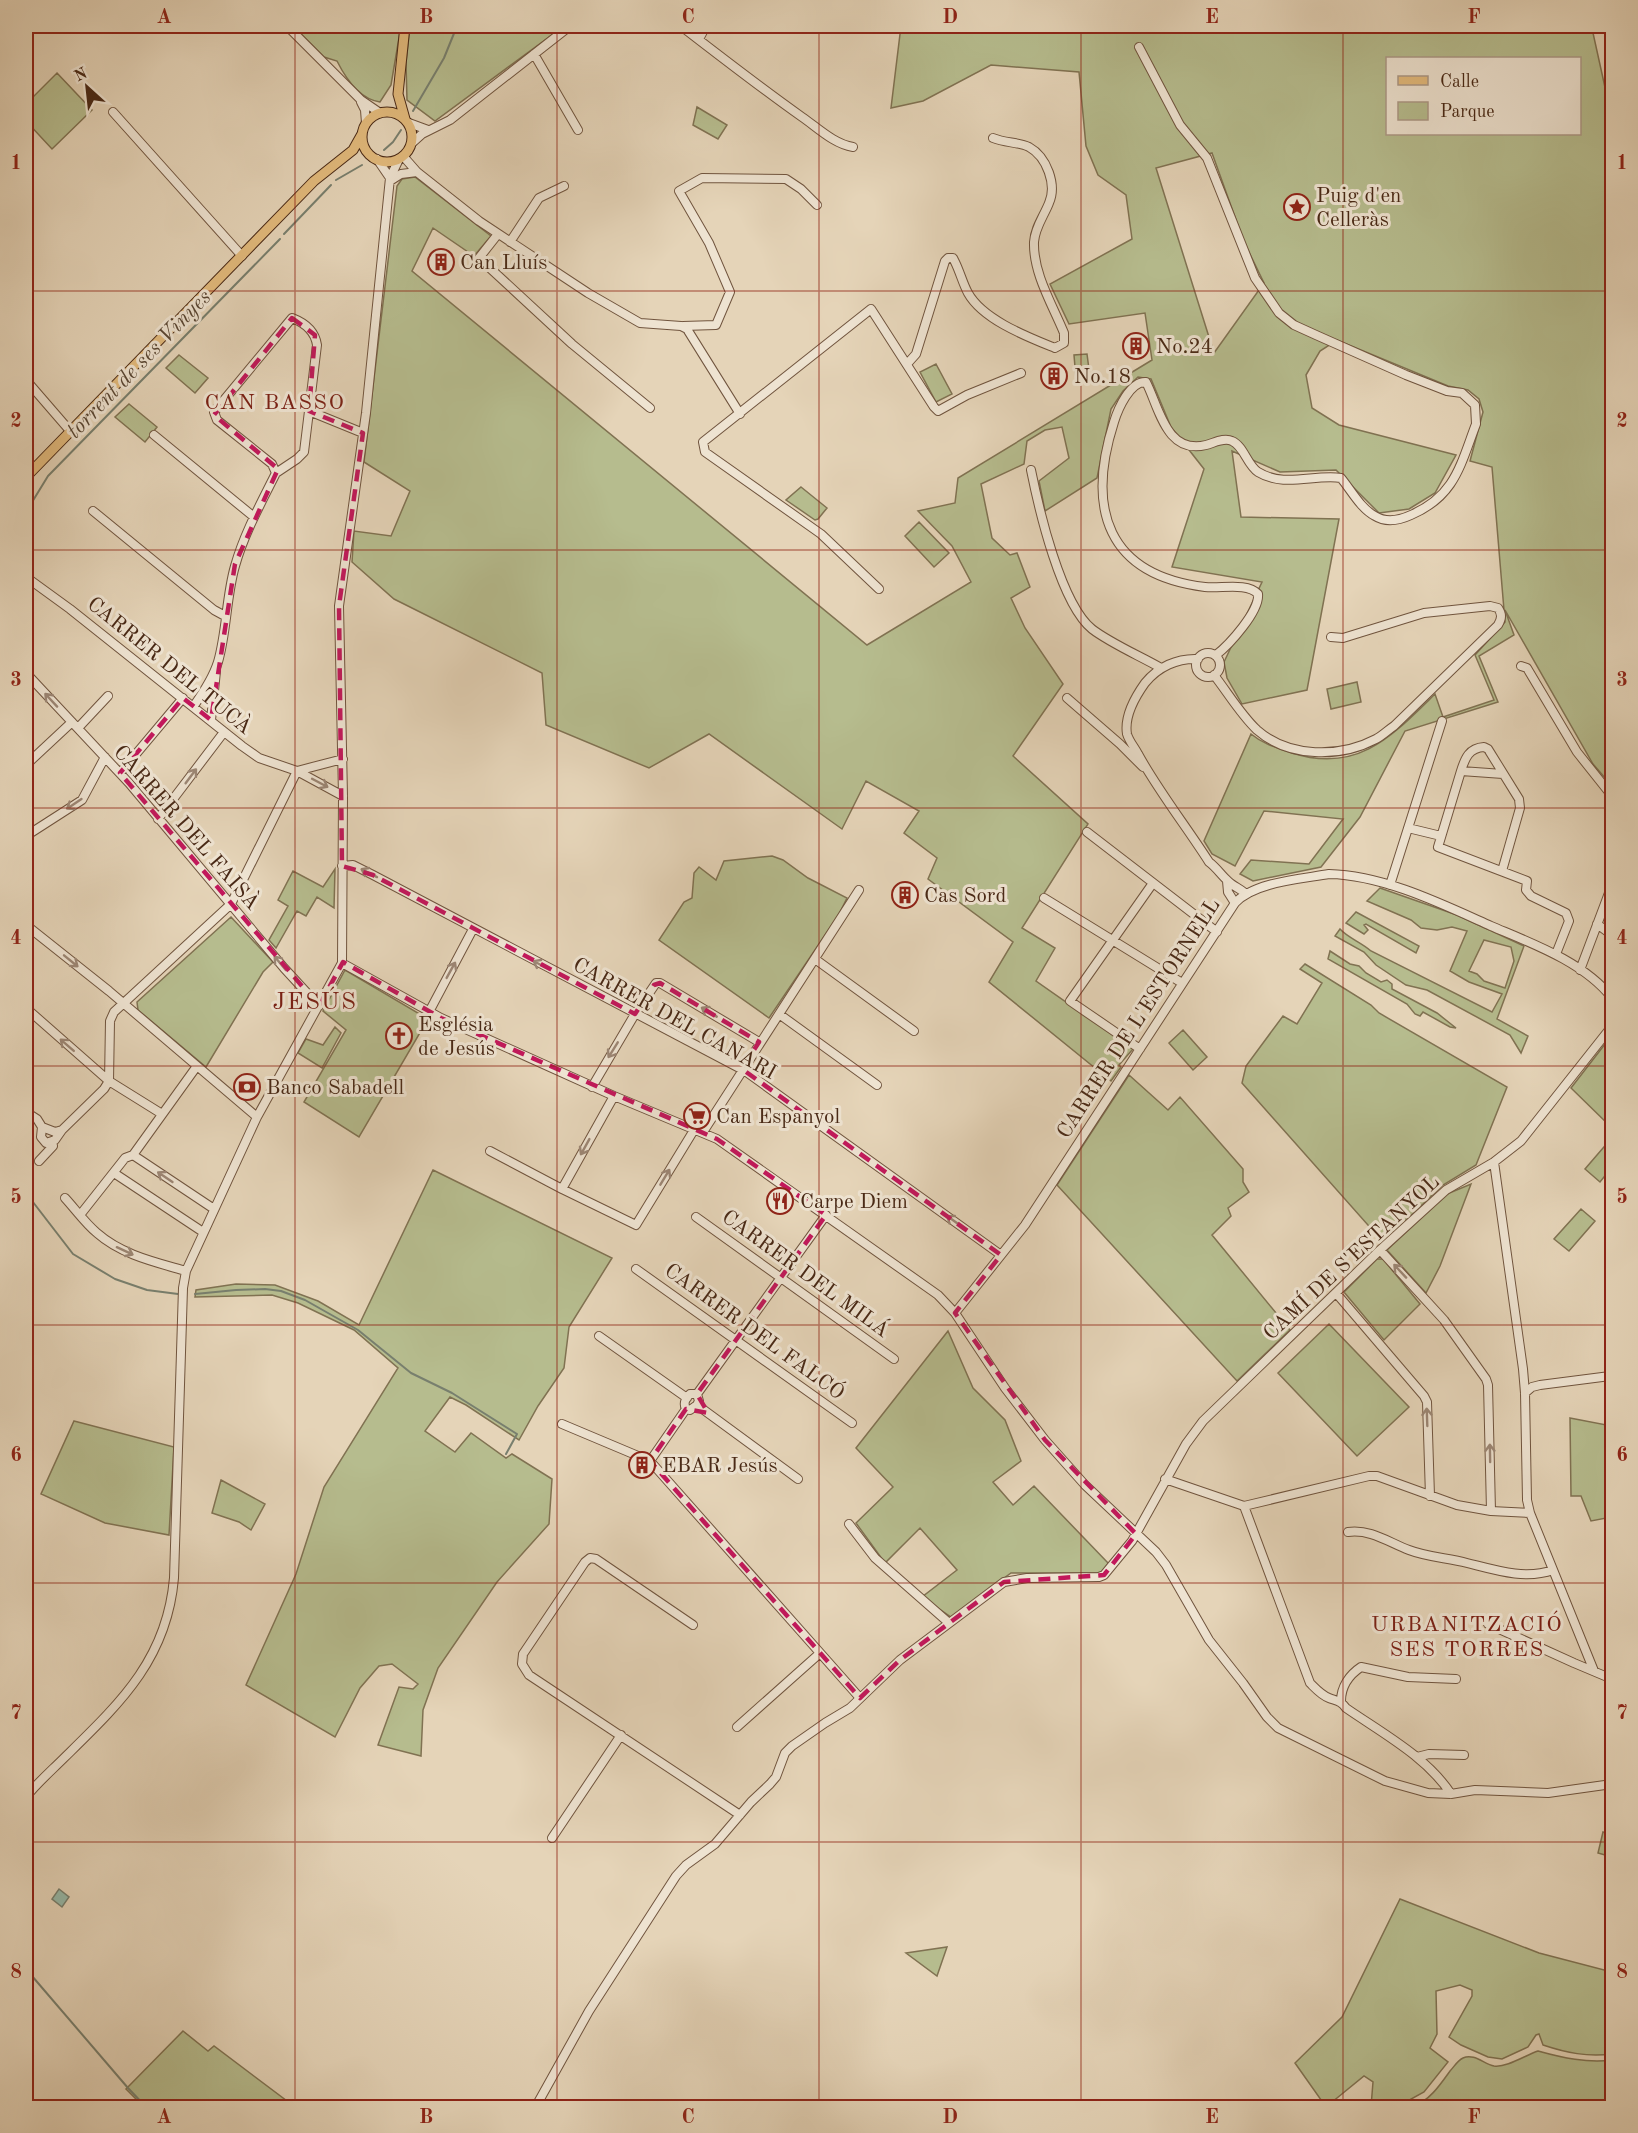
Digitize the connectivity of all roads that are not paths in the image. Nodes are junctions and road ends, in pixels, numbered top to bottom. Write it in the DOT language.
graph roads {
  1 [pos="287,26"];
  2 [pos="405,26"];
  3 [pos="570,26"];
  4 [pos="681,26"];
  5 [pos="706,26"];
  6 [pos="699,39"];
  7 [pos="1139,47"];
  8 [pos="534,54"];
  9 [pos="398,94"];
  10 [pos="361,100"];
  11 [pos="113,112"];
  12 [pos="382,112"];
  13 [pos="407,121"];
  14 [pos="366,123"];
  15 [pos="428,130"];
  16 [pos="578,130"];
  17 [pos="362,134"];
  18 [pos="993,138"];
  19 [pos="412,143"];
  20 [pos="853,147"];
  21 [pos="347,155"];
  22 [pos="374,158"];
  23 [pos="401,158"];
  24 [pos="417,172"];
  25 [pos="390,179"];
  26 [pos="564,186"];
  27 [pos="817,205"];
  28 [pos="498,234"];
  29 [pos="510,242"];
  30 [pos="242,256"];
  31 [pos="681,326"];
  32 [pos="907,364"];
  33 [pos="1021,373"];
  34 [pos="26,380"];
  35 [pos="650,408"];
  36 [pos="309,411"];
  37 [pos="740,414"];
  38 [pos="71,432"];
  39 [pos="363,433"];
  40 [pos="154,435"];
  41 [pos="1031,470"];
  42 [pos="276,473"];
  43 [pos="26,477"];
  44 [pos="93,511"];
  45 [pos="254,517"];
  46 [pos="26,577"];
  47 [pos="879,589"];
  48 [pos="225,616"];
  49 [pos="1331,637"];
  50 [pos="1216,655"];
  51 [pos="1198,659"];
  52 [pos="218,662"];
  53 [pos="1521,666"];
  54 [pos="1161,668"];
  55 [pos="26,673"];
  56 [pos="1214,675"];
  57 [pos="108,696"];
  58 [pos="183,698"];
  59 [pos="1066,698"];
  60 [pos="193,706"];
  61 [pos="211,720"];
  62 [pos="1442,721"];
  63 [pos="75,725"];
  64 [pos="225,732"];
  65 [pos="105,757"];
  66 [pos="342,759"];
  67 [pos="26,765"];
  68 [pos="297,771"];
  69 [pos="1461,771"];
  70 [pos="1148,772"];
  71 [pos="120,773"];
  72 [pos="1503,774"];
  73 [pos="343,796"];
  74 [pos="1612,796"];
  75 [pos="158,819"];
  76 [pos="1408,828"];
  77 [pos="1087,832"];
  78 [pos="26,836"];
  79 [pos="1442,836"];
  80 [pos="342,866"];
  81 [pos="1502,871"];
  82 [pos="1227,881"];
  83 [pos="1153,884"];
  84 [pos="1390,885"];
  85 [pos="1612,885"];
  86 [pos="859,890"];
  87 [pos="1245,893"];
  88 [pos="1044,898"];
  89 [pos="1235,903"];
  90 [pos="231,904"];
  91 [pos="1597,924"];
  92 [pos="26,925"];
  93 [pos="473,929"];
  94 [pos="1217,932"];
  95 [pos="1612,935"];
  96 [pos="1112,940"];
  97 [pos="1556,954"];
  98 [pos="815,959"];
  99 [pos="342,963"];
  100 [pos="1580,970"];
  101 [pos="1182,983"];
  102 [pos="1612,998"];
  103 [pos="123,1003"];
  104 [pos="319,1006"];
  105 [pos="26,1008"];
  106 [pos="429,1012"];
  107 [pos="635,1014"];
  108 [pos="779,1014"];
  109 [pos="1612,1026"];
  110 [pos="914,1031"];
  111 [pos="759,1042"];
  112 [pos="1140,1049"];
  113 [pos="197,1066"];
  114 [pos="742,1070"];
  115 [pos="109,1081"];
  116 [pos="877,1085"];
  117 [pos="592,1087"];
  118 [pos="614,1096"];
  119 [pos="26,1112"];
  120 [pos="162,1114"];
  121 [pos="257,1117"];
  122 [pos="42,1127"];
  123 [pos="62,1130"];
  124 [pos="694,1130"];
  125 [pos="703,1132"];
  126 [pos="52,1142"];
  127 [pos="489,1151"];
  128 [pos="133,1155"];
  129 [pos="39,1161"];
  130 [pos="1494,1162"];
  131 [pos="114,1173"];
  132 [pos="562,1189"];
  133 [pos="65,1198"];
  134 [pos="214,1209"];
  135 [pos="80,1215"];
  136 [pos="826,1215"];
  137 [pos="696,1217"];
  138 [pos="203,1232"];
  139 [pos="1380,1250"];
  140 [pos="1001,1256"];
  141 [pos="636,1269"];
  142 [pos="186,1271"];
  143 [pos="781,1279"];
  144 [pos="1336,1293"];
  145 [pos="955,1313"];
  146 [pos="599,1335"];
  147 [pos="736,1340"];
  148 [pos="894,1359"];
  149 [pos="1612,1374"];
  150 [pos="1525,1393"];
  151 [pos="697,1394"];
  152 [pos="687,1398"];
  153 [pos="697,1405"];
  154 [pos="686,1409"];
  155 [pos="852,1423"];
  156 [pos="562,1424"];
  157 [pos="650,1461"];
  158 [pos="798,1479"];
  159 [pos="1165,1479"];
  160 [pos="1430,1496"];
  161 [pos="1245,1506"];
  162 [pos="1491,1511"];
  163 [pos="1530,1514"];
  164 [pos="849,1524"];
  165 [pos="1348,1532"];
  166 [pos="1136,1534"];
  167 [pos="1552,1570"];
  168 [pos="949,1623"];
  169 [pos="1488,1624"];
  170 [pos="693,1625"];
  171 [pos="819,1654"];
  172 [pos="1594,1671"];
  173 [pos="1612,1678"];
  174 [pos="1456,1679"];
  175 [pos="860,1698"];
  176 [pos="1341,1701"];
  177 [pos="737,1727"];
  178 [pos="621,1735"];
  179 [pos="1464,1755"];
  180 [pos="1416,1757"];
  181 [pos="1612,1784"];
  182 [pos="1451,1794"];
  183 [pos="26,1795"];
  184 [pos="740,1815"];
  185 [pos="552,1838"];
  186 [pos="535,2108"];
  1 -- 10 [label="street"];
  2 -- 9 [label="main road"];
  3 -- 8 [label="street"];
  4 -- 6 [label="street"];
  5 -- 6 [label="street"];
  6 -- 20 [label="street"];
  7 -- 50 [label="street"];
  8 -- 15 [label="street"];
  8 -- 16 [label="street"];
  9 -- 12 [label="main road"];
  9 -- 13 [label="main road"];
  10 -- 12 [label="street"];
  10 -- 14 [label="street"];
  11 -- 30 [label="street"];
  12 -- 13 [label="main road"];
  12 -- 14 [label="main road"];
  13 -- 15 [label="street"];
  13 -- 19 [label="main road"];
  14 -- 17 [label="main road"];
  15 -- 19 [label="street"];
  17 -- 21 [label="main road"];
  17 -- 22 [label="main road"];
  18 -- 32 [label="street"];
  19 -- 23 [label="main road"];
  21 -- 22 [label="main road"];
  21 -- 30 [label="main road"];
  22 -- 23 [label="main road"];
  22 -- 25 [label="street"];
  23 -- 24 [label="street"];
  23 -- 25 [label="street"];
  24 -- 25 [label="street"];
  24 -- 28 [label="street"];
  25 -- 39 [label="street"];
  26 -- 29 [label="street"];
  27 -- 31 [label="street"];
  28 -- 29 [label="street"];
  28 -- 35 [label="street"];
  29 -- 31 [label="street"];
  30 -- 38 [label="main road"];
  31 -- 37 [label="street"];
  32 -- 33 [label="street"];
  32 -- 37 [label="street"];
  34 -- 38 [label="street"];
  36 -- 39 [label="street"];
  36 -- 42 [label="street"];
  36 -- 42 [label="street"];
  37 -- 47 [label="street"];
  38 -- 43 [label="main road"];
  39 -- 66 [label="street"];
  40 -- 45 [label="street"];
  41 -- 54 [label="street"];
  42 -- 45 [label="street"];
  44 -- 48 [label="street"];
  45 -- 48 [label="street"];
  46 -- 58 [label="street, CARRER DEL TUCÀ"];
  48 -- 52 [label="street"];
  49 -- 56 [label="street"];
  50 -- 51 [label="street"];
  50 -- 56 [label="street"];
  51 -- 54 [label="street"];
  51 -- 56 [label="street"];
  52 -- 60 [label="street"];
  52 -- 61 [label="street"];
  53 -- 74 [label="street"];
  54 -- 70 [label="street"];
  63 -- 55 [label="street, CARRER DEL FAISÀ, one-way"];
  57 -- 63 [label="street"];
  58 -- 60 [label="street, CARRER DEL TUCÀ"];
  58 -- 71 [label="street"];
  59 -- 70 [label="street"];
  60 -- 61 [label="street, CARRER DEL TUCÀ"];
  61 -- 64 [label="street, CARRER DEL TUCÀ"];
  62 -- 76 [label="street"];
  63 -- 65 [label="street, CARRER DEL FAISÀ"];
  63 -- 67 [label="street"];
  64 -- 68 [label="street, CARRER DEL TUCÀ"];
  75 -- 64 [label="street, one-way"];
  65 -- 71 [label="street, CARRER DEL FAISÀ"];
  65 -- 78 [label="street, one-way"];
  66 -- 68 [label="street"];
  66 -- 73 [label="street"];
  68 -- 73 [label="street, CARRER DEL TUCÀ, one-way"];
  68 -- 90 [label="street"];
  69 -- 72 [label="street"];
  69 -- 72 [label="street"];
  69 -- 79 [label="street"];
  70 -- 82 [label="street"];
  71 -- 75 [label="street, CARRER DEL FAISÀ"];
  72 -- 81 [label="street"];
  73 -- 80 [label="street"];
  75 -- 90 [label="street, CARRER DEL FAISÀ"];
  76 -- 79 [label="street"];
  76 -- 84 [label="street"];
  77 -- 83 [label="street"];
  79 -- 81 [label="street"];
  93 -- 80 [label="street, CARRER DEL CANARI, one-way"];
  80 -- 99 [label="street"];
  81 -- 97 [label="street"];
  82 -- 87 [label="street"];
  82 -- 89 [label="street"];
  83 -- 94 [label="street"];
  83 -- 96 [label="street"];
  84 -- 87 [label="street, CARRER DE L'ESTORNELL"];
  84 -- 97 [label="street, CARRER DE L'ESTORNELL"];
  85 -- 91 [label="street"];
  86 -- 98 [label="street"];
  87 -- 89 [label="street, CARRER DE L'ESTORNELL"];
  88 -- 96 [label="street"];
  89 -- 94 [label="street, CARRER DE L'ESTORNELL"];
  90 -- 103 [label="street"];
  104 -- 90 [label="street, CARRER DEL FAISÀ, one-way"];
  91 -- 95 [label="street"];
  91 -- 100 [label="street"];
  92 -- 103 [label="street, one-way"];
  106 -- 93 [label="street, one-way"];
  107 -- 93 [label="street, CARRER DEL CANARI, one-way"];
  94 -- 101 [label="street, CARRER DE L'ESTORNELL"];
  96 -- 101 [label="street"];
  96 -- 112 [label="street"];
  97 -- 100 [label="street, CARRER DE L'ESTORNELL"];
  98 -- 108 [label="street"];
  98 -- 110 [label="street"];
  99 -- 104 [label="street"];
  99 -- 106 [label="street"];
  100 -- 102 [label="street, CARRER DE L'ESTORNELL"];
  101 -- 112 [label="street, CARRER DE L'ESTORNELL"];
  103 -- 113 [label="street"];
  103 -- 115 [label="street"];
  104 -- 121 [label="street"];
  115 -- 105 [label="street, one-way"];
  106 -- 117 [label="street"];
  111 -- 107 [label="street, one-way"];
  107 -- 114 [label="street, CARRER DEL CANARI"];
  107 -- 117 [label="street, one-way"];
  108 -- 111 [label="street"];
  108 -- 116 [label="street"];
  109 -- 130 [label="street, CAMÍ DE S'ESTANYOL"];
  111 -- 114 [label="street"];
  112 -- 140 [label="street, CARRER DE L'ESTORNELL"];
  113 -- 120 [label="street"];
  113 -- 121 [label="street"];
  114 -- 125 [label="street"];
  140 -- 114 [label="street, CARRER DEL CANARI, one-way"];
  115 -- 120 [label="street"];
  115 -- 123 [label="street"];
  117 -- 118 [label="street"];
  118 -- 124 [label="street"];
  118 -- 132 [label="street, one-way"];
  119 -- 122 [label="street"];
  120 -- 128 [label="street"];
  121 -- 134 [label="street"];
  122 -- 123 [label="street"];
  122 -- 126 [label="street"];
  123 -- 126 [label="street"];
  124 -- 125 [label="street"];
  132 -- 124 [label="street, one-way"];
  125 -- 136 [label="street"];
  126 -- 129 [label="street"];
  127 -- 132 [label="street"];
  128 -- 131 [label="street"];
  134 -- 128 [label="street, one-way"];
  130 -- 139 [label="street, CAMÍ DE S'ESTANYOL"];
  130 -- 150 [label="street"];
  131 -- 135 [label="street"];
  131 -- 138 [label="street"];
  133 -- 135 [label="street"];
  134 -- 138 [label="street"];
  135 -- 142 [label="street, one-way"];
  136 -- 143 [label="street"];
  136 -- 145 [label="street"];
  137 -- 143 [label="street, CARRER DEL MILÁ"];
  138 -- 142 [label="street"];
  139 -- 144 [label="street, CAMÍ DE S'ESTANYOL"];
  162 -- 139 [label="street, one-way"];
  140 -- 145 [label="street, CARRER DE L'ESTORNELL"];
  141 -- 147 [label="street, CARRER DEL FALCÓ"];
  142 -- 183 [label="street"];
  143 -- 147 [label="street"];
  143 -- 148 [label="street, CARRER DEL MILÁ"];
  144 -- 159 [label="street, CAMÍ DE S'ESTANYOL"];
  160 -- 144 [label="street, one-way"];
  145 -- 166 [label="street"];
  146 -- 152 [label="street"];
  147 -- 151 [label="street"];
  147 -- 155 [label="street, CARRER DEL FALCÓ"];
  149 -- 150 [label="street"];
  150 -- 163 [label="street"];
  151 -- 152 [label="street"];
  151 -- 153 [label="street"];
  152 -- 154 [label="street"];
  153 -- 154 [label="street"];
  153 -- 158 [label="street"];
  154 -- 157 [label="street"];
  156 -- 157 [label="street"];
  157 -- 171 [label="street"];
  159 -- 161 [label="street"];
  159 -- 166 [label="street, CAMÍ DE S'ESTANYOL"];
  160 -- 161 [label="street"];
  160 -- 162 [label="street"];
  161 -- 176 [label="street"];
  162 -- 163 [label="street"];
  163 -- 167 [label="street"];
  164 -- 168 [label="street"];
  165 -- 167 [label="street"];
  166 -- 168 [label="street, CAMÍ DE S'ESTANYOL"];
  166 -- 182 [label="street"];
  167 -- 172 [label="street"];
  168 -- 175 [label="street, CAMÍ DE S'ESTANYOL"];
  169 -- 172 [label="street"];
  170 -- 178 [label="street"];
  171 -- 175 [label="street"];
  171 -- 177 [label="street"];
  172 -- 173 [label="street"];
  174 -- 176 [label="street"];
  175 -- 184 [label="street, CAMÍ DE S'ESTANYOL"];
  176 -- 180 [label="street"];
  178 -- 184 [label="street"];
  178 -- 185 [label="street"];
  179 -- 180 [label="street"];
  180 -- 182 [label="street"];
  181 -- 182 [label="street"];
  184 -- 186 [label="street, CAMÍ DE S'ESTANYOL"];
}
